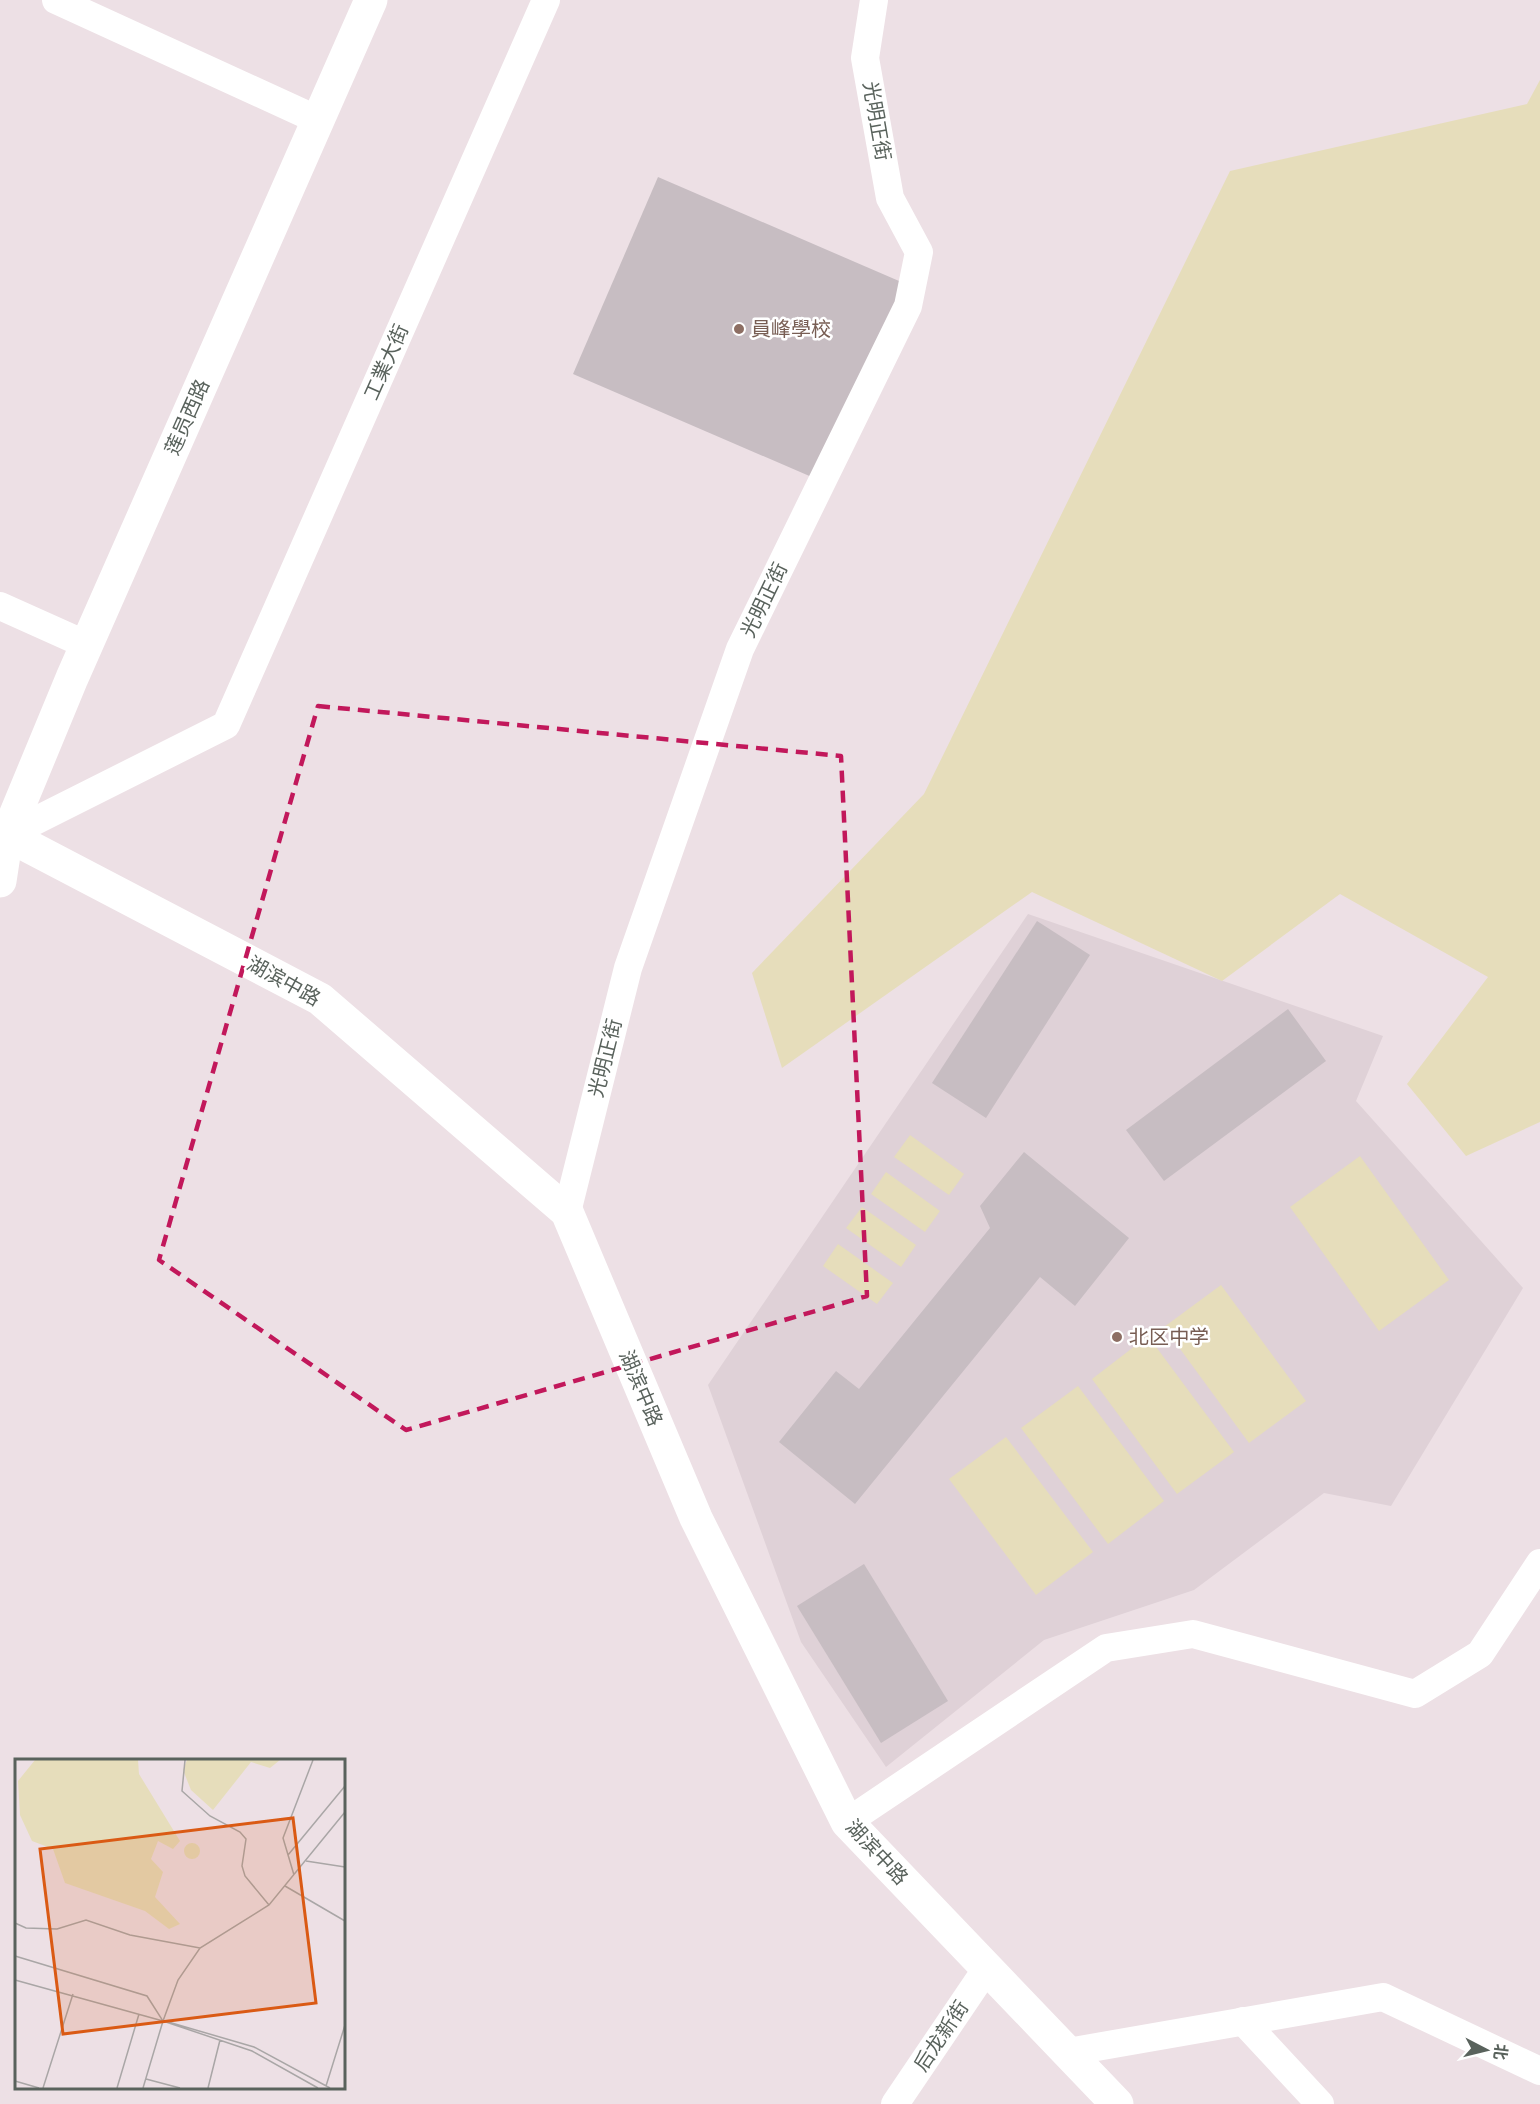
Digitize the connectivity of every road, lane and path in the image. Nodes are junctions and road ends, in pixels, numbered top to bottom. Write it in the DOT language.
graph roads {
  1 [pos="56,0"];
  2 [pos="371,0"];
  3 [pos="546,0"];
  4 [pos="874,0"];
  5 [pos="318,120"];
  6 [pos="0,606"];
  7 [pos="87,645"];
  8 [pos="4,840"];
  9 [pos="0,881"];
  10 [pos="567,1212"];
  11 [pos="1540,1563"];
  12 [pos="847,1822"];
  13 [pos="987,1968"];
  14 [pos="1243,2021"];
  15 [pos="1068,2052"];
  16 [pos="1540,2071"];
  17 [pos="895,2104"];
  18 [pos="1117,2104"];
  19 [pos="1320,2104"];
  1 -- 5 [label="street"];
  2 -- 5 [label="main road, 莲员西路"];
  3 -- 8 [label="street, 工業大街"];
  4 -- 10 [label="street, 光明正街"];
  5 -- 7 [label="main road, 莲员西路"];
  6 -- 7 [label="street"];
  7 -- 8 [label="main road, 莲员西路"];
  8 -- 9 [label="main road, 莲员西路"];
  8 -- 10 [label="main road, 湖滨中路"];
  10 -- 12 [label="main road, 湖滨中路"];
  11 -- 12 [label="street"];
  12 -- 13 [label="main road, 湖滨中路"];
  13 -- 15 [label="main road, 湖滨中路"];
  13 -- 17 [label="street, 后龙新街"];
  14 -- 15 [label="street"];
  14 -- 16 [label="street"];
  14 -- 19 [label="street"];
  15 -- 18 [label="main road, 湖滨中路"];
}
